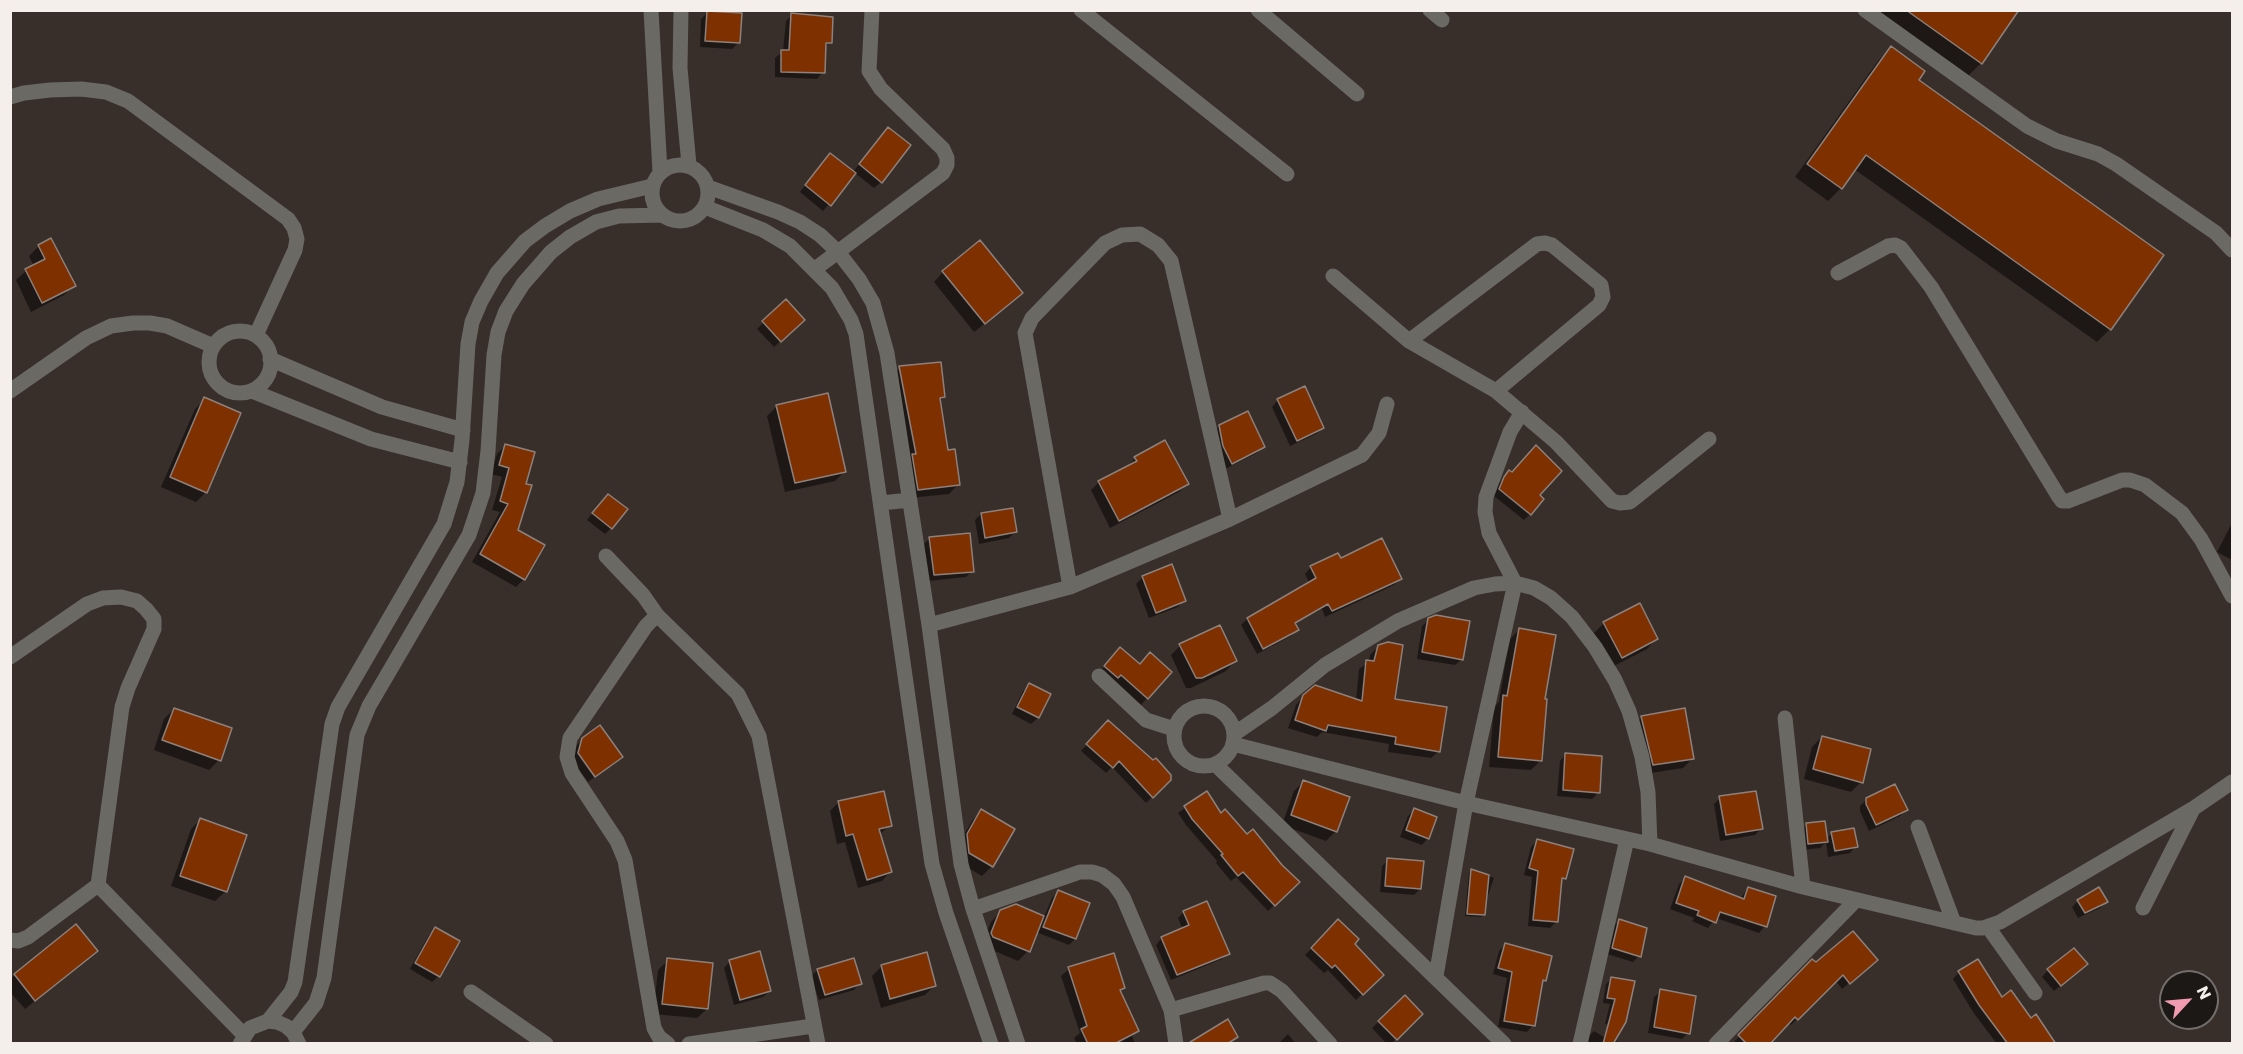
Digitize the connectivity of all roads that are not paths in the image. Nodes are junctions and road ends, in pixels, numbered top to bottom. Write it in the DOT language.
graph roads {
  1 [pos="651,10"];
  2 [pos="681,10"];
  3 [pos="872,10"];
  4 [pos="1082,10"];
  5 [pos="1258,10"];
  6 [pos="1865,10"];
  7 [pos="680,32"];
  8 [pos="652,33"];
  9 [pos="1357,94"];
  10 [pos="10,97"];
  11 [pos="689,165"];
  12 [pos="660,172"];
  13 [pos="1287,174"];
  14 [pos="652,186"];
  15 [pos="708,188"];
  16 [pos="705,207"];
  17 [pos="663,215"];
  18 [pos="2232,250"];
  19 [pos="838,252"];
  20 [pos="815,269"];
  21 [pos="1838,273"];
  22 [pos="1333,276"];
  23 [pos="472,321"];
  24 [pos="498,333"];
  25 [pos="256,335"];
  26 [pos="1409,341"];
  27 [pos="213,346"];
  28 [pos="270,359"];
  29 [pos="10,391"];
  30 [pos="252,391"];
  31 [pos="1496,391"];
  32 [pos="1387,404"];
  33 [pos="1522,412"];
  34 [pos="463,430"];
  35 [pos="1709,439"];
  36 [pos="460,462"];
  37 [pos="910,500"];
  38 [pos="881,503"];
  39 [pos="1230,519"];
  40 [pos="606,556"];
  41 [pos="1515,583"];
  42 [pos="1070,587"];
  43 [pos="2232,596"];
  44 [pos="657,615"];
  45 [pos="929,625"];
  46 [pos="10,657"];
  47 [pos="1099,676"];
  48 [pos="1785,718"];
  49 [pos="1174,729"];
  50 [pos="1234,739"];
  51 [pos="1215,764"];
  52 [pos="2232,782"];
  53 [pos="1466,803"];
  54 [pos="2194,808"];
  55 [pos="1918,827"];
  56 [pos="1627,839"];
  57 [pos="1650,844"];
  58 [pos="98,885"];
  59 [pos="1803,887"];
  60 [pos="1856,900"];
  61 [pos="2143,908"];
  62 [pos="973,909"];
  63 [pos="1954,923"];
  64 [pos="1988,927"];
  65 [pos="10,940"];
  66 [pos="1436,976"];
  67 [pos="471,992"];
  68 [pos="2035,993"];
  69 [pos="1171,1010"];
  70 [pos="268,1021"];
  71 [pos="813,1026"];
  72 [pos="296,1038"];
  73 [pos="242,1039"];
  74 [pos="546,1044"];
  75 [pos="668,1044"];
  76 [pos="689,1044"];
  77 [pos="818,1044"];
  78 [pos="991,1044"];
  79 [pos="1018,1044"];
  80 [pos="1176,1044"];
  81 [pos="1330,1044"];
  82 [pos="1504,1044"];
  83 [pos="1580,1044"];
  84 [pos="1716,1044"];
  1 -- 8 [label="street"];
  2 -- 7 [label="street"];
  3 -- 19 [label="street"];
  4 -- 13 [label="street"];
  5 -- 9 [label="street"];
  6 -- 18 [label="street"];
  7 -- 8 [label="street"];
  7 -- 11 [label="street"];
  8 -- 12 [label="street"];
  10 -- 25 [label="street"];
  11 -- 12 [label="street"];
  11 -- 15 [label="street"];
  12 -- 14 [label="street"];
  14 -- 17 [label="street"];
  14 -- 23 [label="street"];
  15 -- 16 [label="street"];
  15 -- 19 [label="street"];
  16 -- 17 [label="street"];
  16 -- 20 [label="street"];
  17 -- 24 [label="street"];
  19 -- 20 [label="street"];
  19 -- 37 [label="street"];
  20 -- 38 [label="street"];
  21 -- 43 [label="street"];
  22 -- 26 [label="street"];
  23 -- 24 [label="street"];
  23 -- 34 [label="street"];
  24 -- 72 [label="street"];
  25 -- 27 [label="street"];
  25 -- 28 [label="street"];
  26 -- 31 [label="street"];
  26 -- 31 [label="street"];
  27 -- 29 [label="street"];
  27 -- 30 [label="street"];
  28 -- 30 [label="street"];
  28 -- 34 [label="street"];
  30 -- 36 [label="street"];
  31 -- 33 [label="street"];
  32 -- 39 [label="street"];
  33 -- 35 [label="street"];
  33 -- 41 [label="street"];
  34 -- 36 [label="street"];
  36 -- 70 [label="street"];
  37 -- 38 [label="street"];
  37 -- 45 [label="street"];
  38 -- 78 [label="street"];
  39 -- 42 [label="street"];
  39 -- 42 [label="street"];
  40 -- 44 [label="street"];
  41 -- 50 [label="street"];
  41 -- 53 [label="street"];
  41 -- 57 [label="street"];
  42 -- 45 [label="street"];
  44 -- 71 [label="street"];
  44 -- 75 [label="street"];
  45 -- 62 [label="street"];
  46 -- 58 [label="street"];
  47 -- 49 [label="street"];
  48 -- 59 [label="street"];
  49 -- 50 [label="street"];
  49 -- 51 [label="street"];
  50 -- 51 [label="street"];
  50 -- 53 [label="street"];
  51 -- 66 [label="street"];
  52 -- 54 [label="street"];
  53 -- 56 [label="street"];
  53 -- 66 [label="street"];
  54 -- 61 [label="street"];
  54 -- 64 [label="street"];
  55 -- 63 [label="street"];
  56 -- 57 [label="street"];
  56 -- 83 [label="street"];
  57 -- 59 [label="street"];
  58 -- 65 [label="street"];
  58 -- 73 [label="street"];
  59 -- 60 [label="street"];
  60 -- 63 [label="street"];
  60 -- 84 [label="street"];
  62 -- 69 [label="street"];
  62 -- 79 [label="street"];
  63 -- 64 [label="street"];
  64 -- 68 [label="street"];
  66 -- 82 [label="street"];
  67 -- 74 [label="street"];
  69 -- 80 [label="street"];
  69 -- 81 [label="street"];
  70 -- 72 [label="street"];
  70 -- 73 [label="street"];
  71 -- 76 [label="street"];
  71 -- 77 [label="street"];
}
